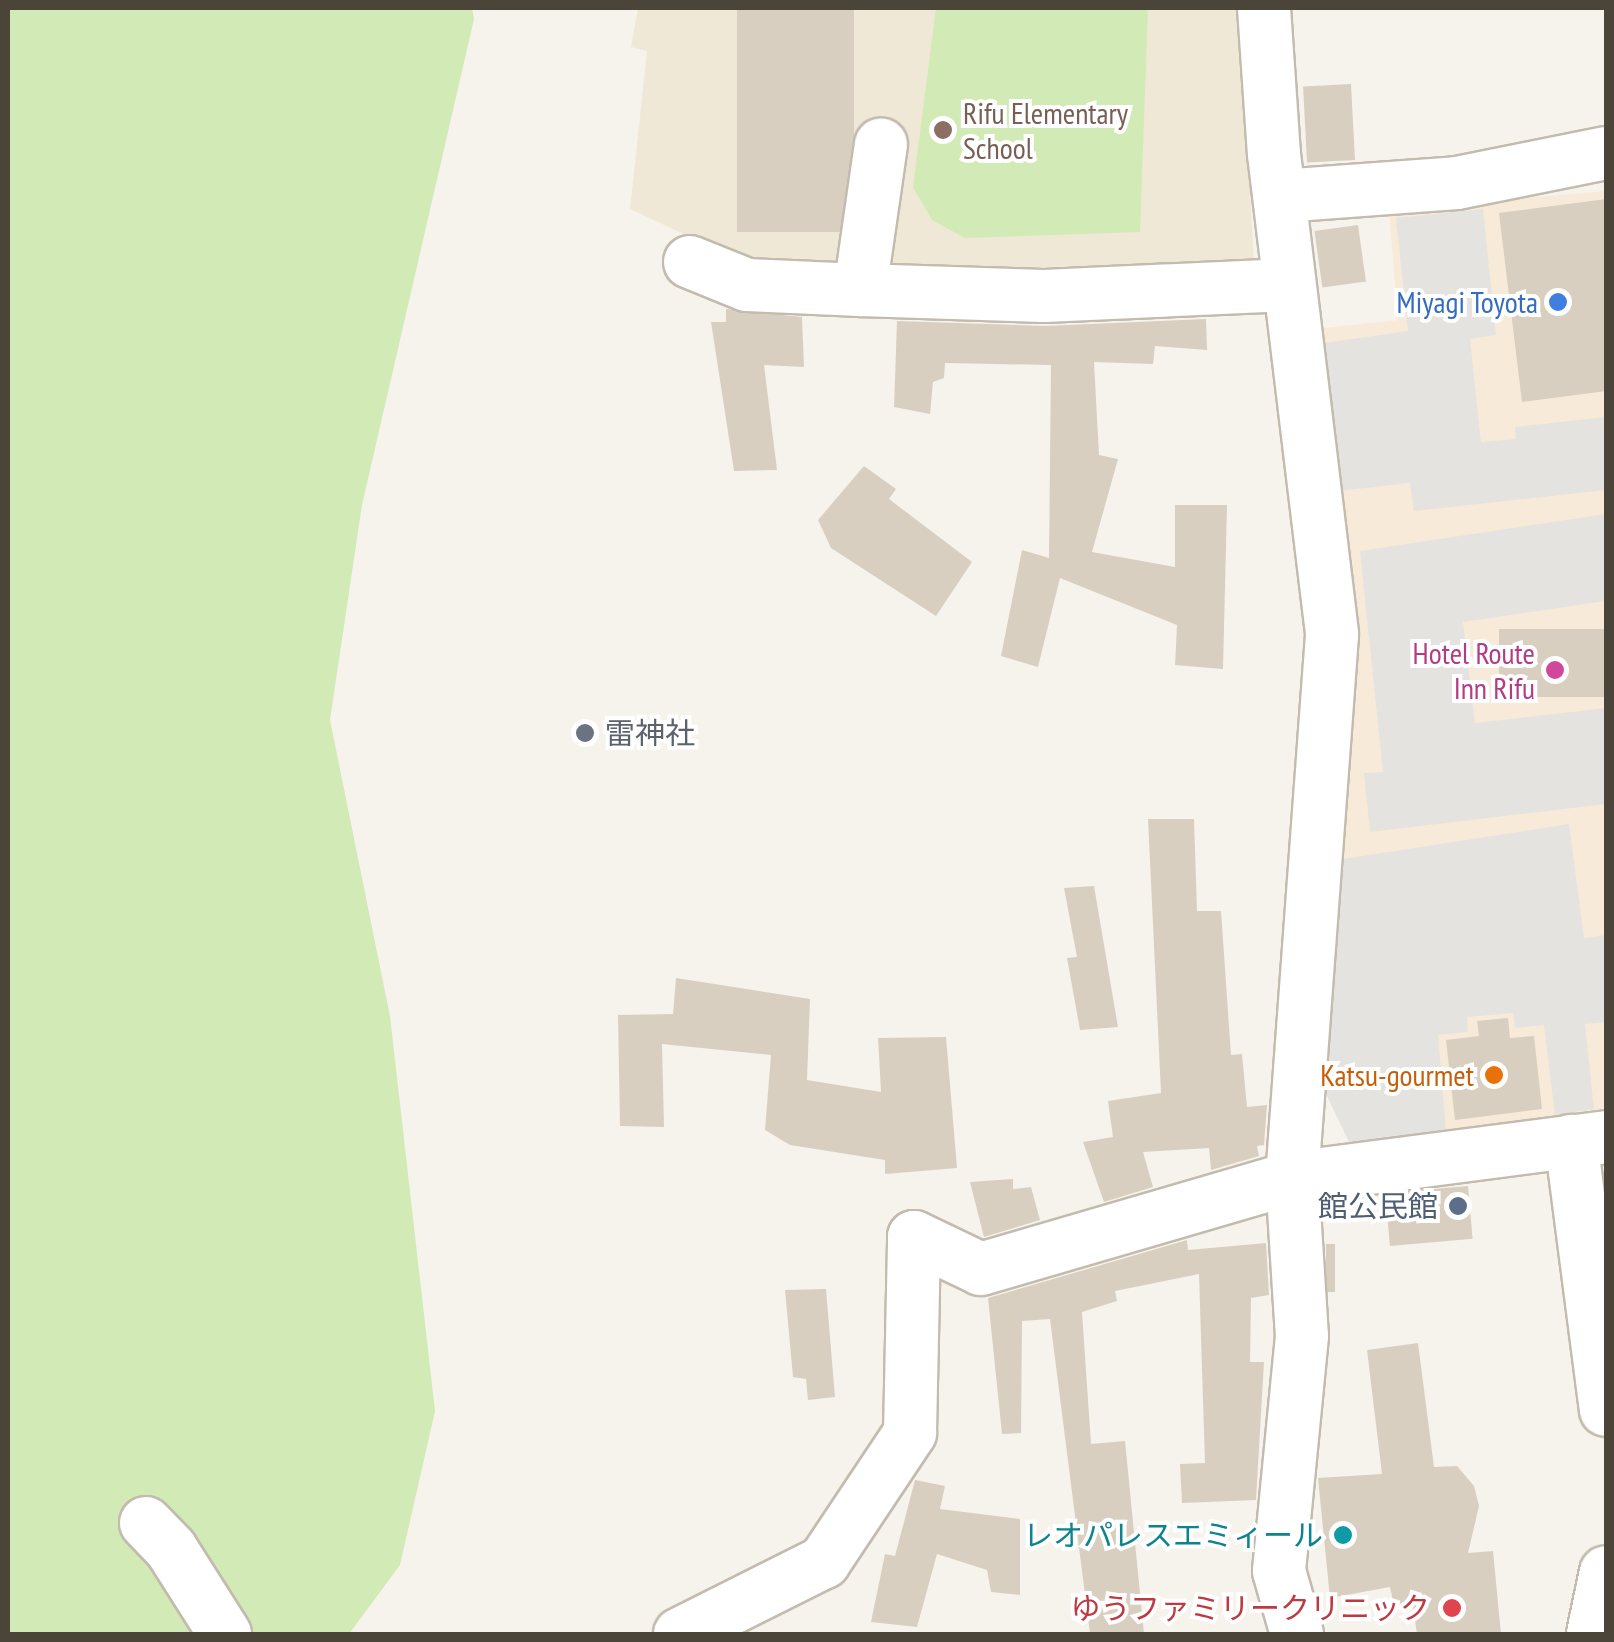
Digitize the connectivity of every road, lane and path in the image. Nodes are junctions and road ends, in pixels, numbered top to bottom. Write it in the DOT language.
graph roads {
  1 [pos="1264,8"];
  2 [pos="881,145"];
  3 [pos="1606,152"];
  4 [pos="1281,196"];
  5 [pos="690,262"];
  6 [pos="1288,285"];
  7 [pos="860,290"];
  8 [pos="1589,1139"];
  9 [pos="1292,1178"];
  10 [pos="1606,1410"];
  11 [pos="146,1523"];
  12 [pos="1606,1572"];
  13 [pos="225,1634"];
  14 [pos="680,1634"];
  15 [pos="1297,1634"];
  16 [pos="1593,1634"];
  1 -- 4 [label="street"];
  2 -- 7 [label="street"];
  3 -- 4 [label="street"];
  4 -- 6 [label="street"];
  5 -- 7 [label="street"];
  6 -- 7 [label="street"];
  6 -- 9 [label="street"];
  8 -- 9 [label="street"];
  8 -- 10 [label="street"];
  9 -- 14 [label="street"];
  9 -- 15 [label="street"];
  11 -- 13 [label="street"];
  12 -- 16 [label="street"];
}
